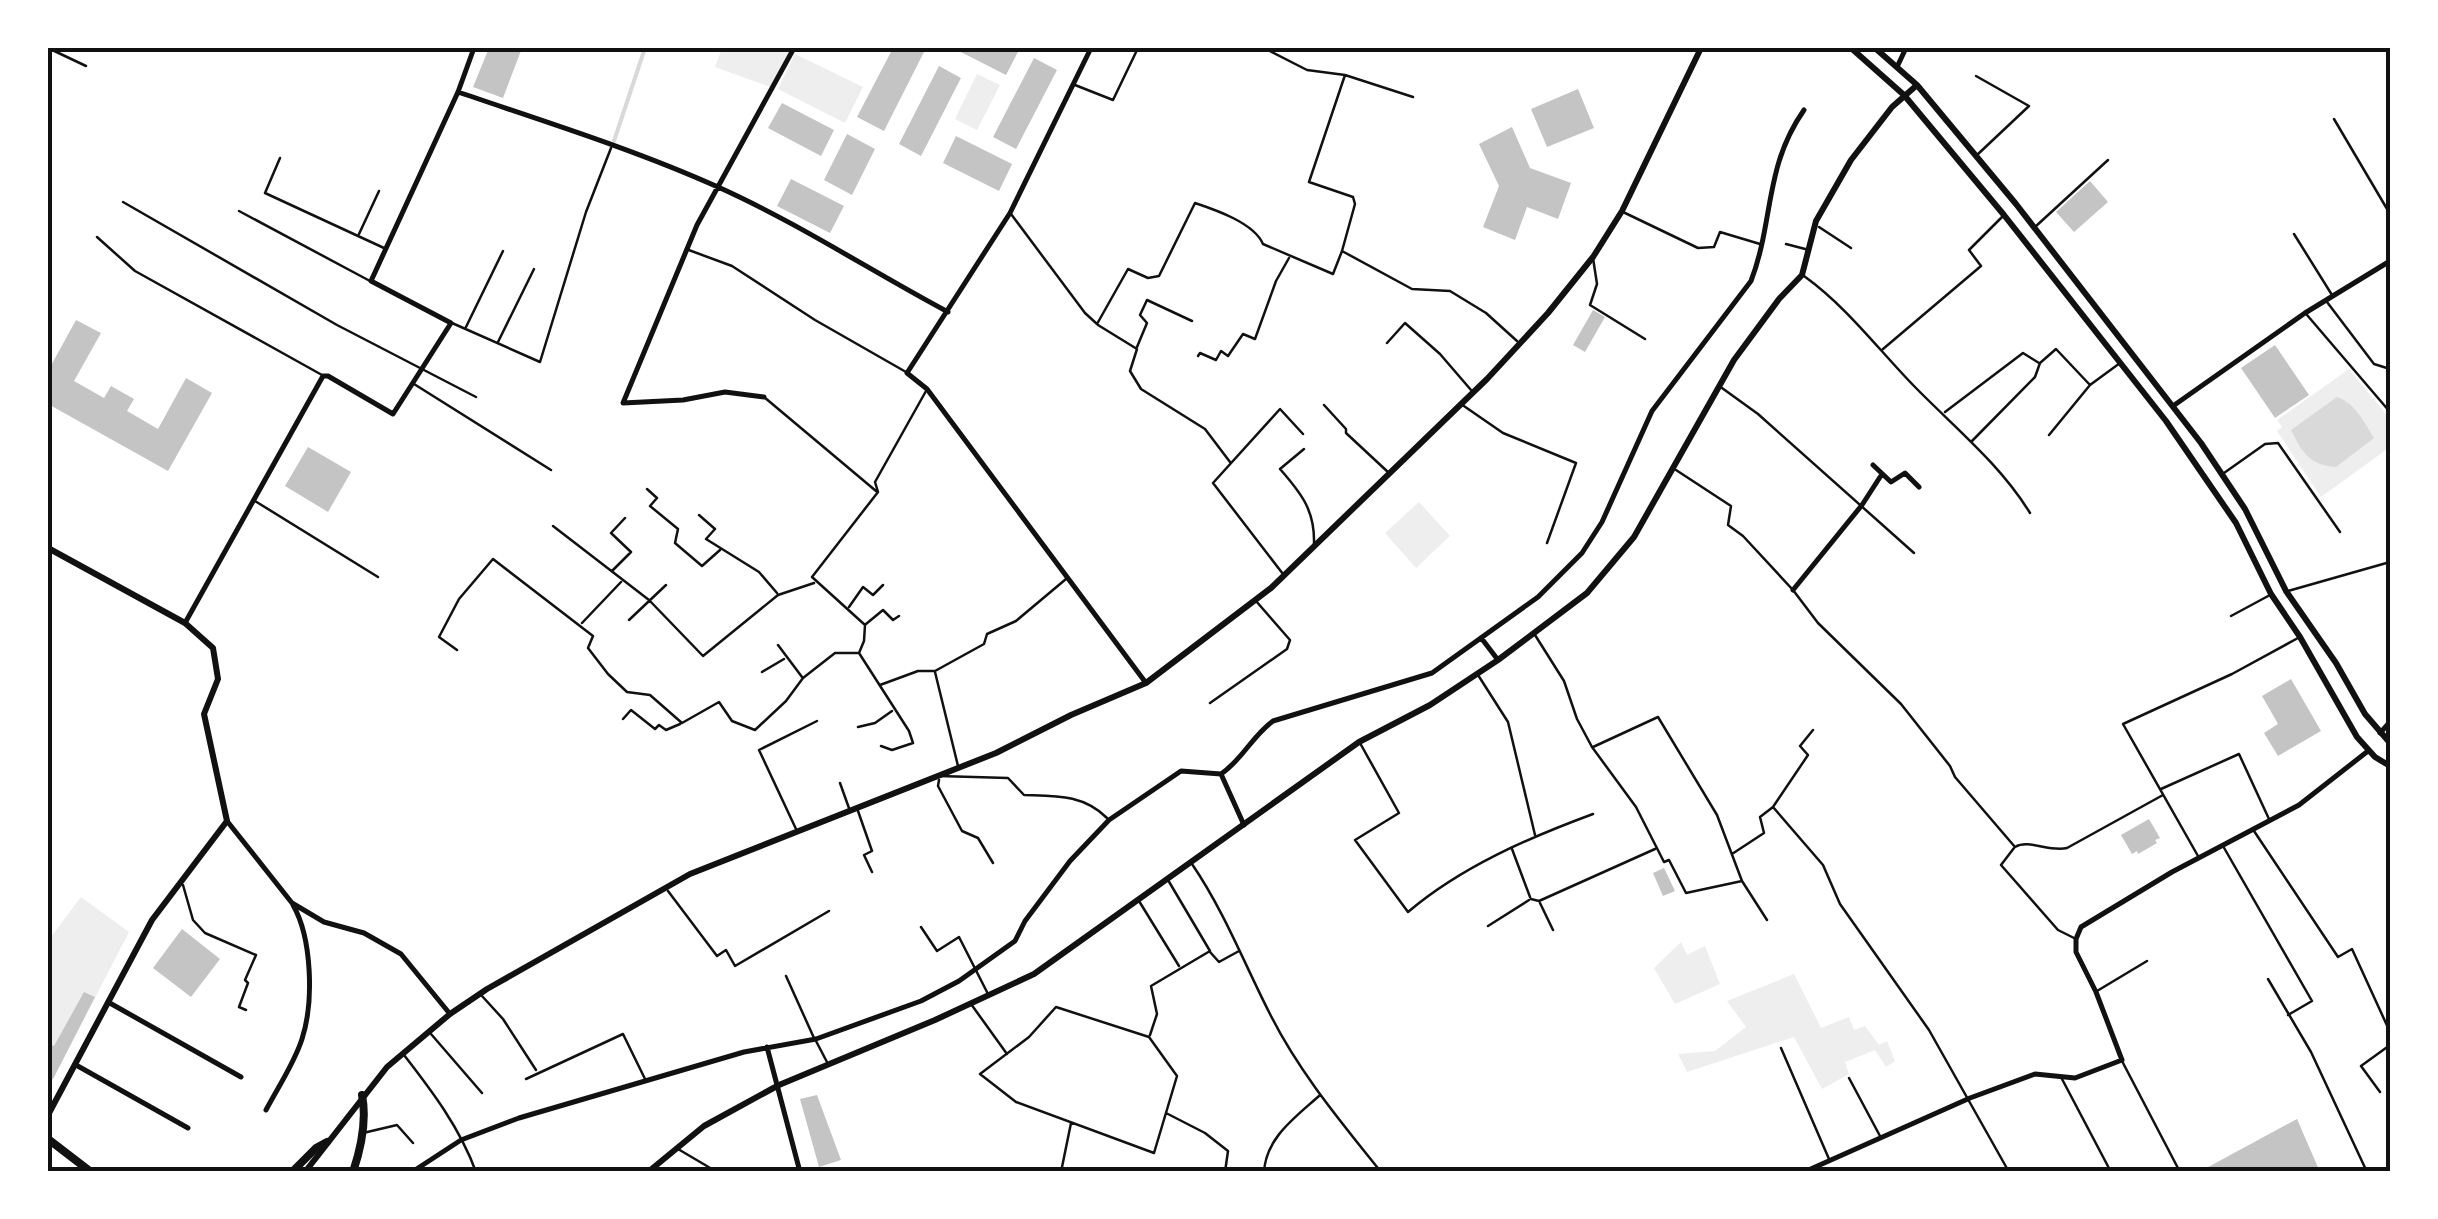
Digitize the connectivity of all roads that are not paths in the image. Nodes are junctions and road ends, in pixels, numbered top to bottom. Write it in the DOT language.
graph roads {
  1 [pos="48,48"];
  2 [pos="461,48"];
  3 [pos="794,48"];
  4 [pos="1091,48"];
  5 [pos="1138,48"];
  6 [pos="1264,48"];
  7 [pos="1701,48"];
  8 [pos="1850,48"];
  9 [pos="1875,48"];
  10 [pos="1906,48"];
  11 [pos="474,50"];
  12 [pos="86,66"];
  13 [pos="1897,67"];
  14 [pos="1345,76"];
  15 [pos="1976,76"];
  16 [pos="1073,85"];
  17 [pos="1917,85"];
  18 [pos="458,92"];
  19 [pos="1904,94"];
  20 [pos="1413,97"];
  21 [pos="1804,110"];
  22 [pos="2334,118"];
  23 [pos="612,147"];
  24 [pos="1976,156"];
  25 [pos="280,158"];
  26 [pos="2108,160"];
  27 [pos="718,186"];
  28 [pos="379,191"];
  29 [pos="123,202"];
  30 [pos="239,211"];
  31 [pos="1622,211"];
  32 [pos="1010,213"];
  33 [pos="2390,214"];
  34 [pos="2004,215"];
  35 [pos="1815,224"];
  36 [pos="2034,228"];
  37 [pos="2294,234"];
  38 [pos="358,236"];
  39 [pos="97,238"];
  40 [pos="1762,244"];
  41 [pos="1786,244"];
  42 [pos="386,248"];
  43 [pos="1851,248"];
  44 [pos="686,249"];
  45 [pos="1810,250"];
  46 [pos="503,251"];
  47 [pos="1342,251"];
  48 [pos="1593,257"];
  49 [pos="1290,258"];
  50 [pos="2390,261"];
  51 [pos="534,269"];
  52 [pos="1802,275"];
  53 [pos="370,282"];
  54 [pos="2330,299"];
  55 [pos="948,312"];
  56 [pos="2306,313"];
  57 [pos="451,322"];
  58 [pos="1192,322"];
  59 [pos="1098,324"];
  60 [pos="465,328"];
  61 [pos="1645,339"];
  62 [pos="1387,342"];
  63 [pos="497,343"];
  64 [pos="1520,344"];
  65 [pos="1136,349"];
  66 [pos="1882,350"];
  67 [pos="2132,354"];
  68 [pos="1198,356"];
  69 [pos="2121,362"];
  70 [pos="2040,364"];
  71 [pos="2390,369"];
  72 [pos="422,370"];
  73 [pos="907,372"];
  74 [pos="323,376"];
  75 [pos="412,383"];
  76 [pos="2090,385"];
  77 [pos="1718,386"];
  78 [pos="926,389"];
  79 [pos="1472,391"];
  80 [pos="764,396"];
  81 [pos="476,397"];
  82 [pos="1460,404"];
  83 [pos="1324,405"];
  84 [pos="2173,406"];
  85 [pos="2390,412"];
  86 [pos="1943,414"];
  87 [pos="1304,434"];
  88 [pos="2048,435"];
  89 [pos="1971,442"];
  90 [pos="2201,443"];
  91 [pos="1304,449"];
  92 [pos="2189,451"];
  93 [pos="1231,464"];
  94 [pos="1873,465"];
  95 [pos="1672,468"];
  96 [pos="550,470"];
  97 [pos="1390,474"];
  98 [pos="1882,474"];
  99 [pos="2222,474"];
  100 [pos="1919,487"];
  101 [pos="647,489"];
  102 [pos="878,492"];
  103 [pos="254,500"];
  104 [pos="1862,505"];
  105 [pos="2030,513"];
  106 [pos="699,515"];
  107 [pos="625,518"];
  108 [pos="553,526"];
  109 [pos="2340,532"];
  110 [pos="1547,544"];
  111 [pos="1314,546"];
  112 [pos="48,548"];
  113 [pos="720,550"];
  114 [pos="1914,553"];
  115 [pos="2390,562"];
  116 [pos="2275,570"];
  117 [pos="612,572"];
  118 [pos="1284,575"];
  119 [pos="378,577"];
  120 [pos="2262,577"];
  121 [pos="1066,579"];
  122 [pos="622,581"];
  123 [pos="816,582"];
  124 [pos="883,585"];
  125 [pos="666,586"];
  126 [pos="1793,590"];
  127 [pos="2286,591"];
  128 [pos="778,594"];
  129 [pos="2271,594"];
  130 [pos="648,600"];
  131 [pos="1255,600"];
  132 [pos="848,608"];
  133 [pos="899,616"];
  134 [pos="2231,616"];
  135 [pos="629,620"];
  136 [pos="185,623"];
  137 [pos="580,625"];
  138 [pos="865,625"];
  139 [pos="1534,634"];
  140 [pos="2300,636"];
  141 [pos="1482,639"];
  142 [pos="778,645"];
  143 [pos="458,650"];
  144 [pos="859,653"];
  145 [pos="786,658"];
  146 [pos="1498,660"];
  147 [pos="762,672"];
  148 [pos="935,672"];
  149 [pos="1477,674"];
  150 [pos="804,678"];
  151 [pos="1146,683"];
  152 [pos="880,685"];
  153 [pos="1210,704"];
  154 [pos="894,710"];
  155 [pos="623,718"];
  156 [pos="817,721"];
  157 [pos="2390,722"];
  158 [pos="682,723"];
  159 [pos="858,727"];
  160 [pos="1812,730"];
  161 [pos="2380,733"];
  162 [pos="1359,742"];
  163 [pos="2390,743"];
  164 [pos="882,746"];
  165 [pos="1592,747"];
  166 [pos="2368,751"];
  167 [pos="2390,766"];
  168 [pos="959,767"];
  169 [pos="1221,774"];
  170 [pos="936,776"];
  171 [pos="840,782"];
  172 [pos="2160,790"];
  173 [pos="2163,795"];
  174 [pos="1773,807"];
  175 [pos="854,811"];
  176 [pos="1592,814"];
  177 [pos="1108,820"];
  178 [pos="2270,820"];
  179 [pos="228,821"];
  180 [pos="1244,825"];
  181 [pos="797,830"];
  182 [pos="2253,830"];
  183 [pos="1535,836"];
  184 [pos="2222,845"];
  185 [pos="2015,847"];
  186 [pos="1512,848"];
  187 [pos="1656,849"];
  188 [pos="1732,854"];
  189 [pos="2198,858"];
  190 [pos="1191,862"];
  191 [pos="993,863"];
  192 [pos="872,872"];
  193 [pos="1167,878"];
  194 [pos="181,879"];
  195 [pos="1742,880"];
  196 [pos="664,886"];
  197 [pos="1138,900"];
  198 [pos="1531,900"];
  199 [pos="292,902"];
  200 [pos="1539,902"];
  201 [pos="829,911"];
  202 [pos="1767,920"];
  203 [pos="1488,926"];
  204 [pos="921,927"];
  205 [pos="1553,930"];
  206 [pos="2076,939"];
  207 [pos="1240,950"];
  208 [pos="1210,951"];
  209 [pos="2147,961"];
  210 [pos="1180,967"];
  211 [pos="974,970"];
  212 [pos="786,976"];
  213 [pos="2268,979"];
  214 [pos="2096,992"];
  215 [pos="480,993"];
  216 [pos="989,995"];
  217 [pos="108,1002"];
  218 [pos="970,1002"];
  219 [pos="246,1010"];
  220 [pos="450,1014"];
  221 [pos="2288,1015"];
  222 [pos="2390,1032"];
  223 [pos="430,1033"];
  224 [pos="1149,1038"];
  225 [pos="815,1039"];
  226 [pos="2390,1045"];
  227 [pos="767,1047"];
  228 [pos="1781,1048"];
  229 [pos="403,1053"];
  230 [pos="1007,1054"];
  231 [pos="2122,1060"];
  232 [pos="828,1064"];
  233 [pos="76,1065"];
  234 [pos="537,1071"];
  235 [pos="241,1077"];
  236 [pos="526,1078"];
  237 [pos="1849,1078"];
  238 [pos="2061,1078"];
  239 [pos="646,1082"];
  240 [pos="779,1084"];
  241 [pos="2380,1092"];
  242 [pos="482,1093"];
  243 [pos="1320,1094"];
  244 [pos="362,1096"];
  245 [pos="1970,1098"];
  246 [pos="266,1110"];
  247 [pos="1164,1112"];
  248 [pos="48,1115"];
  249 [pos="1072,1122"];
  250 [pos="188,1128"];
  251 [pos="362,1134"];
  252 [pos="1881,1138"];
  253 [pos="48,1139"];
  254 [pos="461,1140"];
  255 [pos="327,1142"];
  256 [pos="412,1143"];
  257 [pos="676,1148"];
  258 [pos="1830,1160"];
  259 [pos="661,1166"];
  260 [pos="90,1172"];
  261 [pos="292,1172"];
  262 [pos="305,1172"];
  263 [pos="353,1172"];
  264 [pos="412,1172"];
  265 [pos="476,1172"];
  266 [pos="648,1172"];
  267 [pos="716,1172"];
  268 [pos="800,1172"];
  269 [pos="1061,1172"];
  270 [pos="1225,1172"];
  271 [pos="1264,1172"];
  272 [pos="1381,1172"];
  273 [pos="1804,1172"];
  274 [pos="2009,1172"];
  275 [pos="2111,1172"];
  276 [pos="2180,1172"];
  277 [pos="2366,1172"];
  1 -- 12 [label="lane"];
  2 -- 11 [label="lane"];
  3 -- 27 [label="street"];
  4 -- 16 [label="street"];
  5 -- 16 [label="lane"];
  6 -- 14 [label="lane"];
  7 -- 31 [label="main road"];
  8 -- 19 [label="main road"];
  9 -- 13 [label="main road"];
  10 -- 13 [label="street"];
  11 -- 18 [label="street"];
  13 -- 17 [label="main road"];
  14 -- 20 [label="lane"];
  14 -- 47 [label="lane"];
  15 -- 24 [label="lane"];
  16 -- 32 [label="street"];
  17 -- 19 [label="main road"];
  17 -- 24 [label="main road"];
  18 -- 23 [label="street"];
  18 -- 42 [label="street"];
  19 -- 34 [label="main road"];
  19 -- 35 [label="main road"];
  21 -- 40 [label="street"];
  22 -- 33 [label="lane"];
  23 -- 27 [label="street"];
  23 -- 63 [label="lane"];
  24 -- 36 [label="main road"];
  25 -- 38 [label="lane"];
  26 -- 36 [label="lane"];
  27 -- 44 [label="street"];
  27 -- 55 [label="street"];
  28 -- 38 [label="lane"];
  29 -- 72 [label="lane"];
  30 -- 53 [label="lane"];
  31 -- 40 [label="lane"];
  31 -- 48 [label="main road"];
  32 -- 55 [label="street"];
  32 -- 59 [label="lane"];
  34 -- 66 [label="lane"];
  34 -- 69 [label="main road"];
  35 -- 43 [label="lane"];
  35 -- 45 [label="main road"];
  36 -- 67 [label="main road"];
  37 -- 54 [label="lane"];
  38 -- 42 [label="lane"];
  39 -- 74 [label="lane"];
  40 -- 141 [label="street"];
  41 -- 45 [label="lane"];
  42 -- 53 [label="street"];
  44 -- 73 [label="lane"];
  44 -- 80 [label="street"];
  45 -- 52 [label="main road"];
  46 -- 60 [label="lane"];
  47 -- 49 [label="lane"];
  47 -- 64 [label="lane"];
  48 -- 61 [label="lane"];
  48 -- 64 [label="main road"];
  49 -- 59 [label="lane"];
  49 -- 68 [label="lane"];
  50 -- 54 [label="street"];
  51 -- 63 [label="lane"];
  52 -- 66 [label="lane"];
  52 -- 77 [label="main road"];
  53 -- 57 [label="street"];
  54 -- 56 [label="street"];
  54 -- 71 [label="lane"];
  55 -- 73 [label="street"];
  56 -- 84 [label="street"];
  56 -- 85 [label="lane"];
  57 -- 60 [label="lane"];
  57 -- 72 [label="street"];
  58 -- 65 [label="lane"];
  59 -- 65 [label="lane"];
  60 -- 63 [label="lane"];
  62 -- 79 [label="lane"];
  64 -- 79 [label="main road"];
  65 -- 93 [label="lane"];
  66 -- 86 [label="lane"];
  67 -- 69 [label="main road"];
  67 -- 84 [label="main road"];
  69 -- 76 [label="lane"];
  69 -- 92 [label="main road"];
  70 -- 76 [label="lane"];
  70 -- 86 [label="lane"];
  70 -- 89 [label="lane"];
  72 -- 75 [label="street"];
  72 -- 81 [label="lane"];
  73 -- 78 [label="street"];
  74 -- 75 [label="street"];
  74 -- 103 [label="street"];
  75 -- 96 [label="lane"];
  76 -- 88 [label="lane"];
  77 -- 95 [label="main road"];
  77 -- 104 [label="lane"];
  78 -- 102 [label="lane"];
  78 -- 121 [label="street"];
  79 -- 82 [label="main road"];
  80 -- 102 [label="lane"];
  82 -- 97 [label="main road"];
  82 -- 110 [label="lane"];
  83 -- 97 [label="lane"];
  84 -- 90 [label="main road"];
  86 -- 89 [label="lane"];
  87 -- 93 [label="lane"];
  89 -- 105 [label="lane"];
  90 -- 92 [label="main road"];
  90 -- 99 [label="main road"];
  91 -- 111 [label="lane"];
  92 -- 120 [label="main road"];
  93 -- 118 [label="lane"];
  94 -- 98 [label="street"];
  95 -- 126 [label="lane"];
  95 -- 139 [label="main road"];
  97 -- 111 [label="main road"];
  98 -- 100 [label="street"];
  98 -- 104 [label="street"];
  99 -- 109 [label="lane"];
  99 -- 116 [label="main road"];
  101 -- 113 [label="lane"];
  102 -- 123 [label="lane"];
  103 -- 119 [label="lane"];
  103 -- 136 [label="street"];
  104 -- 114 [label="lane"];
  104 -- 126 [label="street"];
  106 -- 113 [label="lane"];
  107 -- 117 [label="lane"];
  108 -- 117 [label="lane"];
  111 -- 118 [label="main road"];
  112 -- 136 [label="main road"];
  113 -- 128 [label="lane"];
  115 -- 127 [label="lane"];
  116 -- 120 [label="main road"];
  116 -- 127 [label="main road"];
  117 -- 122 [label="lane"];
  118 -- 131 [label="main road"];
  120 -- 129 [label="main road"];
  121 -- 148 [label="lane"];
  121 -- 151 [label="street"];
  122 -- 130 [label="lane"];
  122 -- 137 [label="lane"];
  123 -- 128 [label="lane"];
  123 -- 132 [label="lane"];
  124 -- 132 [label="lane"];
  125 -- 130 [label="lane"];
  126 -- 185 [label="lane"];
  127 -- 161 [label="main road"];
  128 -- 130 [label="lane"];
  129 -- 134 [label="lane"];
  129 -- 140 [label="main road"];
  130 -- 135 [label="lane"];
  131 -- 151 [label="main road"];
  131 -- 153 [label="lane"];
  132 -- 138 [label="lane"];
  133 -- 138 [label="lane"];
  136 -- 179 [label="main road"];
  137 -- 143 [label="lane"];
  137 -- 158 [label="lane"];
  138 -- 144 [label="lane"];
  139 -- 146 [label="main road"];
  139 -- 165 [label="lane"];
  140 -- 166 [label="main road"];
  140 -- 172 [label="lane"];
  141 -- 146 [label="street"];
  141 -- 169 [label="street"];
  142 -- 145 [label="lane"];
  144 -- 150 [label="lane"];
  144 -- 152 [label="lane"];
  145 -- 147 [label="lane"];
  145 -- 150 [label="lane"];
  146 -- 149 [label="main road"];
  148 -- 152 [label="lane"];
  148 -- 168 [label="lane"];
  149 -- 162 [label="main road"];
  149 -- 183 [label="lane"];
  150 -- 158 [label="lane"];
  151 -- 168 [label="main road"];
  152 -- 154 [label="lane"];
  154 -- 159 [label="lane"];
  154 -- 164 [label="lane"];
  155 -- 158 [label="lane"];
  156 -- 181 [label="lane"];
  157 -- 161 [label="street"];
  160 -- 174 [label="lane"];
  161 -- 163 [label="main road"];
  162 -- 180 [label="main road"];
  162 -- 186 [label="lane"];
  165 -- 187 [label="lane"];
  165 -- 188 [label="lane"];
  166 -- 167 [label="main road"];
  166 -- 178 [label="street"];
  168 -- 170 [label="main road"];
  169 -- 177 [label="street"];
  169 -- 180 [label="street"];
  170 -- 175 [label="main road"];
  170 -- 177 [label="lane"];
  170 -- 191 [label="lane"];
  171 -- 175 [label="lane"];
  172 -- 173 [label="lane"];
  172 -- 178 [label="lane"];
  173 -- 185 [label="lane"];
  173 -- 189 [label="lane"];
  174 -- 188 [label="lane"];
  174 -- 245 [label="lane"];
  175 -- 181 [label="main road"];
  175 -- 192 [label="lane"];
  176 -- 183 [label="lane"];
  177 -- 211 [label="street"];
  178 -- 182 [label="street"];
  179 -- 194 [label="main road"];
  179 -- 199 [label="street"];
  180 -- 190 [label="main road"];
  181 -- 196 [label="main road"];
  182 -- 184 [label="street"];
  182 -- 222 [label="lane"];
  183 -- 186 [label="lane"];
  184 -- 189 [label="street"];
  184 -- 221 [label="lane"];
  185 -- 206 [label="lane"];
  186 -- 198 [label="lane"];
  187 -- 195 [label="lane"];
  187 -- 200 [label="lane"];
  188 -- 195 [label="lane"];
  189 -- 206 [label="street"];
  190 -- 193 [label="main road"];
  190 -- 207 [label="lane"];
  193 -- 197 [label="main road"];
  193 -- 208 [label="lane"];
  194 -- 217 [label="main road"];
  194 -- 219 [label="lane"];
  195 -- 202 [label="lane"];
  196 -- 201 [label="lane"];
  196 -- 215 [label="main road"];
  197 -- 210 [label="lane"];
  197 -- 216 [label="main road"];
  198 -- 200 [label="lane"];
  198 -- 203 [label="lane"];
  199 -- 220 [label="street"];
  199 -- 246 [label="street"];
  200 -- 205 [label="lane"];
  204 -- 211 [label="lane"];
  206 -- 214 [label="street"];
  207 -- 208 [label="lane"];
  207 -- 243 [label="lane"];
  208 -- 210 [label="lane"];
  209 -- 214 [label="lane"];
  210 -- 224 [label="lane"];
  211 -- 216 [label="lane"];
  211 -- 225 [label="street"];
  212 -- 225 [label="lane"];
  213 -- 221 [label="lane"];
  214 -- 231 [label="street"];
  215 -- 220 [label="main road"];
  215 -- 234 [label="lane"];
  216 -- 218 [label="main road"];
  217 -- 233 [label="main road"];
  217 -- 235 [label="street"];
  218 -- 230 [label="lane"];
  218 -- 232 [label="main road"];
  220 -- 223 [label="main road"];
  221 -- 277 [label="lane"];
  223 -- 229 [label="main road"];
  223 -- 242 [label="lane"];
  224 -- 230 [label="lane"];
  224 -- 247 [label="lane"];
  225 -- 227 [label="street"];
  225 -- 232 [label="lane"];
  226 -- 241 [label="lane"];
  227 -- 239 [label="street"];
  227 -- 240 [label="street"];
  228 -- 258 [label="lane"];
  229 -- 244 [label="main road"];
  229 -- 254 [label="lane"];
  230 -- 249 [label="lane"];
  231 -- 238 [label="street"];
  231 -- 276 [label="lane"];
  232 -- 240 [label="main road"];
  233 -- 248 [label="main road"];
  233 -- 250 [label="street"];
  234 -- 236 [label="lane"];
  234 -- 239 [label="lane"];
  237 -- 252 [label="lane"];
  238 -- 245 [label="street"];
  238 -- 275 [label="lane"];
  239 -- 254 [label="street"];
  240 -- 257 [label="main road"];
  240 -- 268 [label="street"];
  243 -- 271 [label="lane"];
  243 -- 272 [label="lane"];
  244 -- 251 [label="main road"];
  244 -- 255 [label="main road"];
  245 -- 252 [label="street"];
  245 -- 274 [label="lane"];
  247 -- 249 [label="lane"];
  247 -- 270 [label="lane"];
  249 -- 269 [label="lane"];
  251 -- 256 [label="lane"];
  251 -- 263 [label="main road"];
  252 -- 258 [label="street"];
  253 -- 260 [label="main road"];
  254 -- 264 [label="street"];
  254 -- 265 [label="lane"];
  255 -- 261 [label="main road"];
  255 -- 262 [label="main road"];
  257 -- 259 [label="main road"];
  257 -- 267 [label="lane"];
  258 -- 273 [label="street"];
  259 -- 266 [label="main road"];
}
